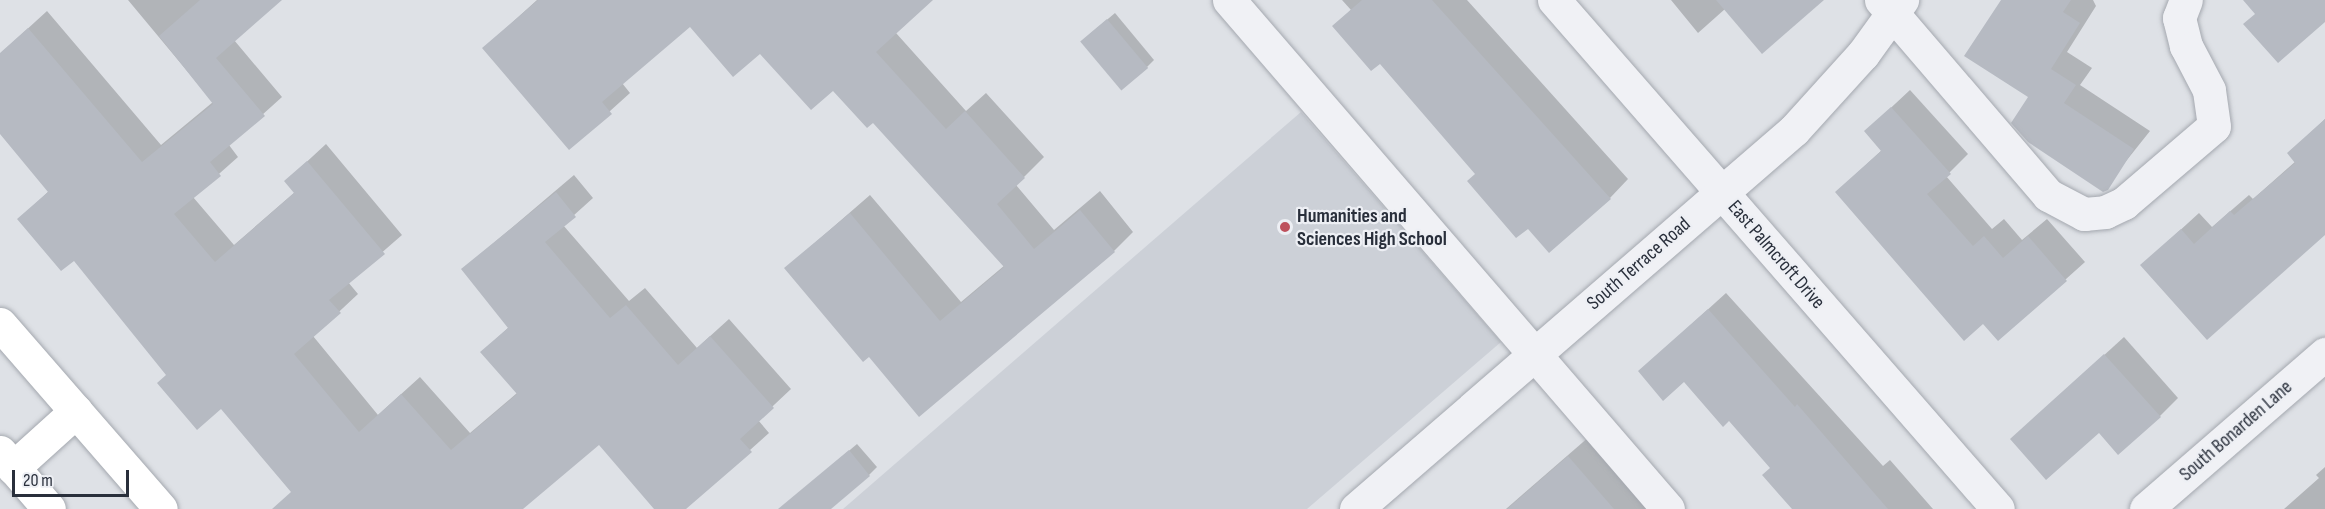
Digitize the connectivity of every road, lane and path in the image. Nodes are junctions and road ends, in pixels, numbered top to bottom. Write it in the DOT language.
graph roads {
  1 [pos="1229,0"];
  2 [pos="1554,0"];
  3 [pos="2186,0"];
  4 [pos="1892,5"];
  5 [pos="1722,192"];
  6 [pos="0,324"];
  7 [pos="1535,354"];
  8 [pos="2325,354"];
  9 [pos="76,411"];
  10 [pos="7,460"];
  11 [pos="49,509"];
  12 [pos="161,509"];
  13 [pos="1356,509"];
  14 [pos="1668,509"];
  15 [pos="1998,509"];
  16 [pos="2146,509"];
  1 -- 7 [label="street"];
  2 -- 5 [label="street, East Palmcroft Drive"];
  3 -- 4 [label="street"];
  4 -- 5 [label="street, South Terrace Road"];
  5 -- 7 [label="street, South Terrace Road"];
  5 -- 15 [label="street, East Palmcroft Drive"];
  6 -- 9 [label="main road"];
  7 -- 13 [label="street, South Terrace Road"];
  7 -- 14 [label="street"];
  8 -- 16 [label="street, South Bonarden Lane"];
  9 -- 10 [label="main road"];
  9 -- 12 [label="main road"];
  10 -- 11 [label="main road"];
}
